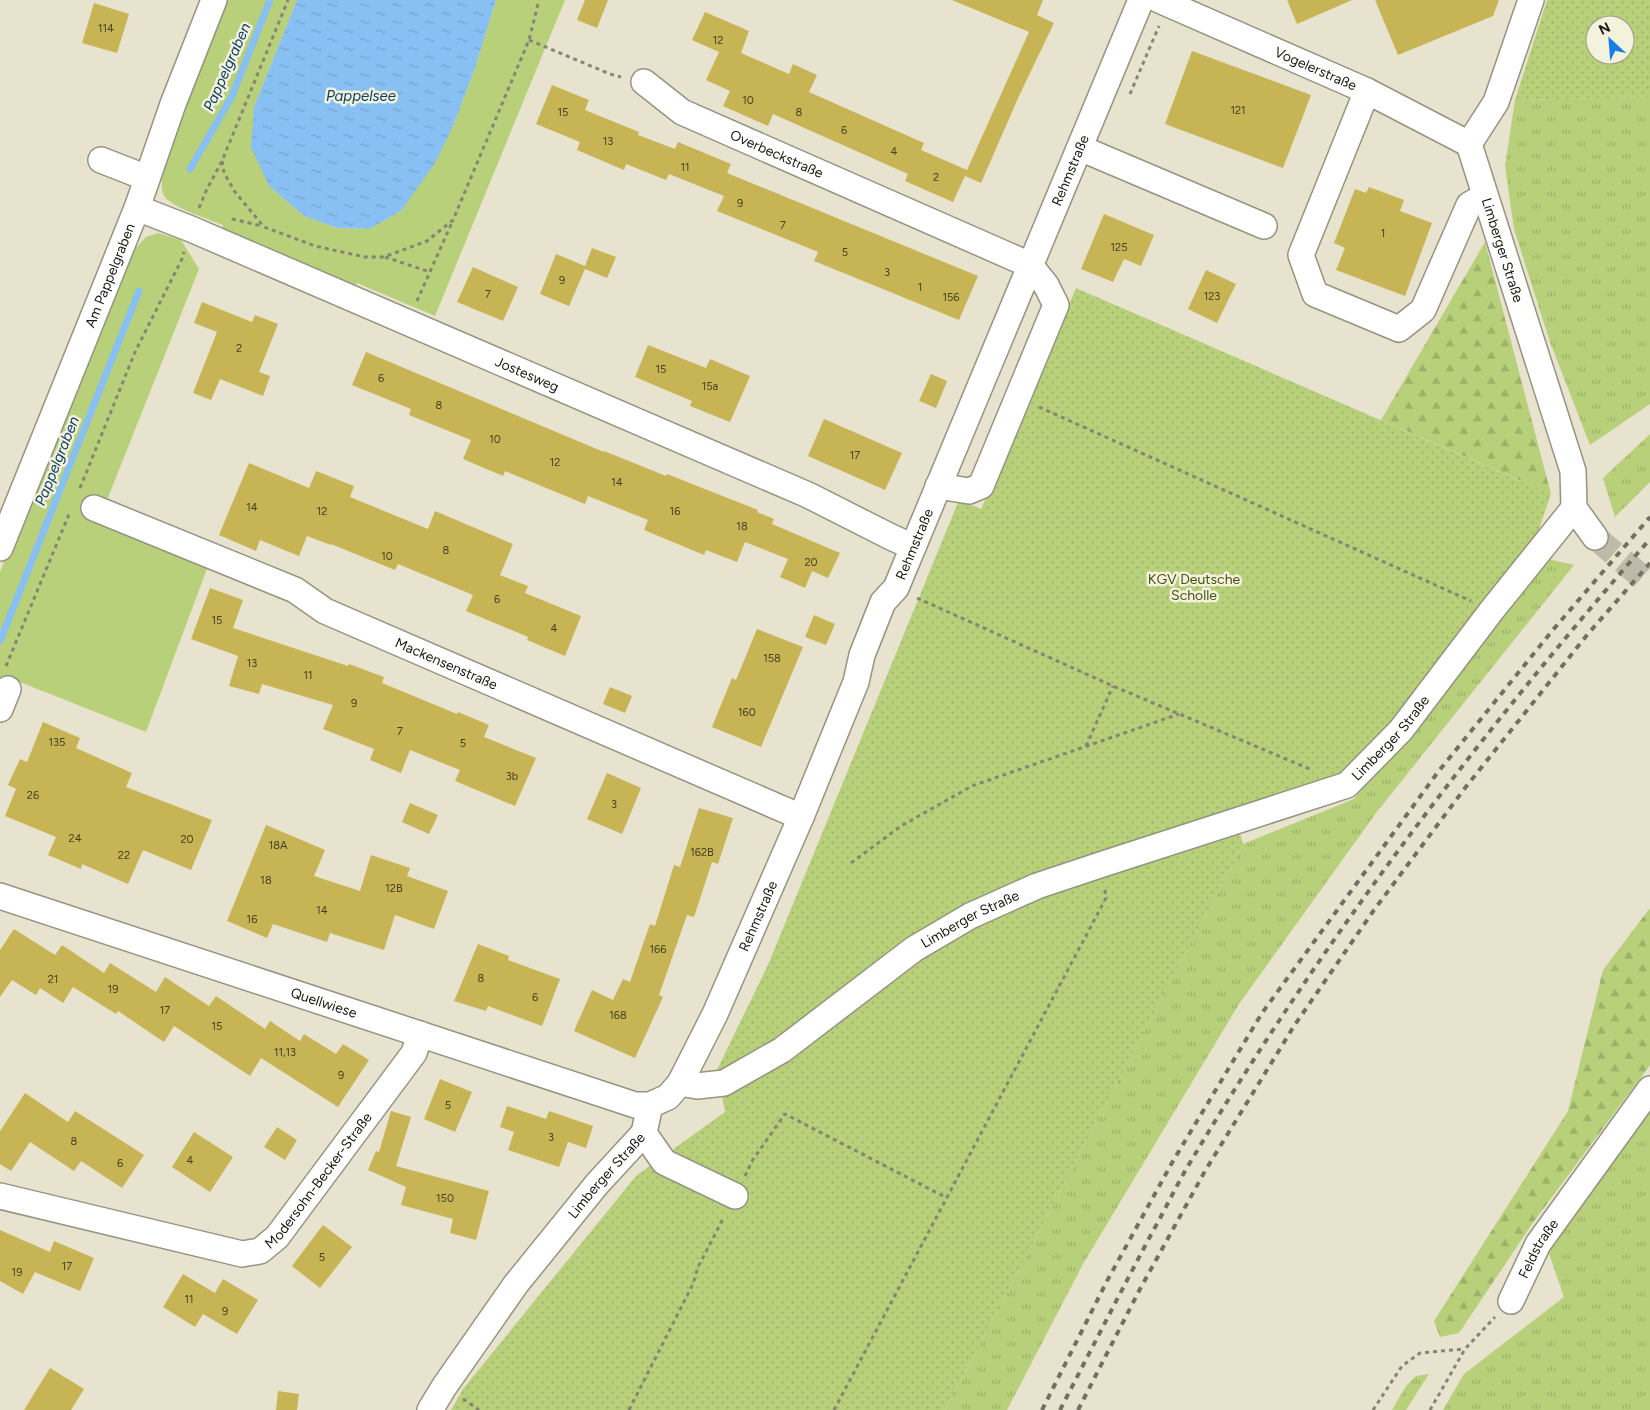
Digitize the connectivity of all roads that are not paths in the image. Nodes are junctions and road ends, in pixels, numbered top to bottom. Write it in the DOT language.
graph roads {
  1 [pos="214,0"];
  2 [pos="1141,0"];
  3 [pos="1159,0"];
  4 [pos="1531,0"];
  5 [pos="644,82"];
  6 [pos="1367,91"];
  7 [pos="1469,144"];
  8 [pos="1080,148"];
  9 [pos="101,160"];
  10 [pos="147,178"];
  11 [pos="1485,196"];
  12 [pos="137,208"];
  13 [pos="1264,226"];
  14 [pos="1030,265"];
  15 [pos="938,486"];
  16 [pos="81,504"];
  17 [pos="1574,508"];
  18 [pos="1595,537"];
  19 [pos="913,547"];
  20 [pos="0,548"];
  21 [pos="801,817"];
  22 [pos="0,896"];
  23 [pos="420,1034"];
  24 [pos="680,1083"];
  25 [pos="1650,1089"];
  26 [pos="650,1105"];
  27 [pos="644,1134"];
  28 [pos="0,1196"];
  29 [pos="735,1196"];
  30 [pos="1511,1301"];
  31 [pos="430,1410"];
  1 -- 10 [label="street, Am Pappelgraben"];
  2 -- 8 [label="street, Rehmstraße"];
  3 -- 6 [label="street, Vogelerstraße"];
  4 -- 7 [label="street"];
  5 -- 14 [label="street, Overbeckstraße"];
  6 -- 7 [label="street, Vogelerstraße"];
  6 -- 11 [label="street"];
  7 -- 11 [label="street, Limberger Straße"];
  8 -- 13 [label="street"];
  8 -- 14 [label="street, Rehmstraße"];
  9 -- 10 [label="street"];
  10 -- 12 [label="street, Am Pappelgraben"];
  11 -- 17 [label="street, Limberger Straße"];
  12 -- 19 [label="street, Jostesweg"];
  12 -- 20 [label="street, Am Pappelgraben"];
  14 -- 15 [label="street, Rehmstraße"];
  14 -- 15 [label="street"];
  15 -- 19 [label="street, Rehmstraße"];
  16 -- 21 [label="street, Mackensenstraße"];
  17 -- 18 [label="street"];
  17 -- 24 [label="street, Limberger Straße"];
  19 -- 21 [label="street, Rehmstraße"];
  21 -- 24 [label="street, Rehmstraße"];
  22 -- 23 [label="street, Quellwiese"];
  23 -- 26 [label="street, Quellwiese"];
  23 -- 28 [label="street, Modersohn-Becker-Straße"];
  24 -- 26 [label="street"];
  25 -- 30 [label="street, Feldstraße"];
  26 -- 27 [label="street, Limberger Straße"];
  27 -- 29 [label="street"];
  27 -- 31 [label="street, Limberger Straße"];
}
